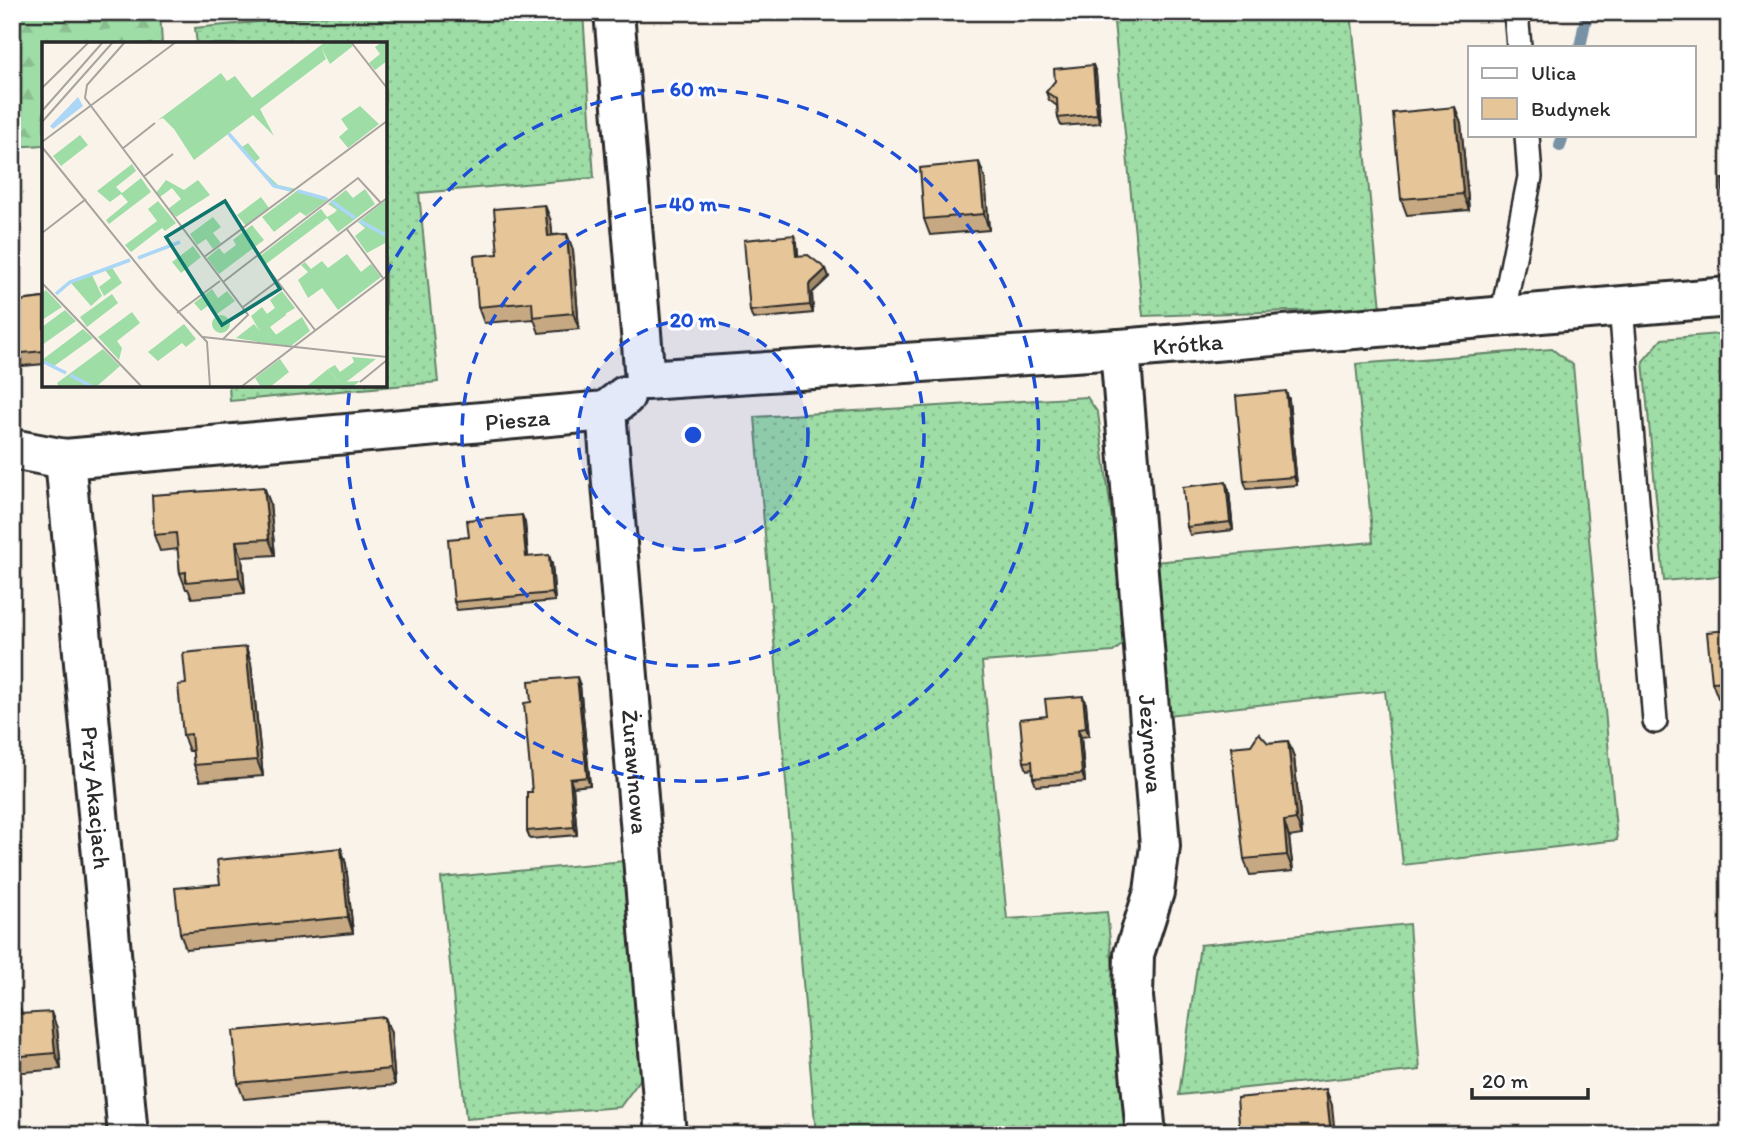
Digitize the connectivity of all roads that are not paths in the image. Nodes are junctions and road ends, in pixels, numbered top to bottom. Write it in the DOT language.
graph roads {
  1 [pos="614,12"];
  2 [pos="1516,12"];
  3 [pos="1519,46"];
  4 [pos="1527,136"];
  5 [pos="1729,297"];
  6 [pos="1621,306"];
  7 [pos="1502,317"];
  8 [pos="1120,349"];
  9 [pos="645,380"];
  10 [pos="606,411"];
  11 [pos="12,449"];
  12 [pos="65,459"];
  13 [pos="1655,721"];
  14 [pos="656,1134"];
  15 [pos="128,1135"];
  16 [pos="1146,1135"];
  1 -- 9 [label="street"];
  2 -- 3 [label="lane"];
  4 -- 7 [label="lane"];
  5 -- 6 [label="street, Krótka"];
  6 -- 7 [label="street, Krótka"];
  6 -- 13 [label="lane"];
  7 -- 8 [label="street, Krótka"];
  8 -- 9 [label="street, Krótka"];
  8 -- 16 [label="street, Jeżynowa"];
  9 -- 10 [label="street"];
  10 -- 12 [label="street, Piesza"];
  10 -- 14 [label="street, Żurawinowa"];
  11 -- 12 [label="street, Piesza"];
  12 -- 15 [label="street, Przy Akacjach"];
}
